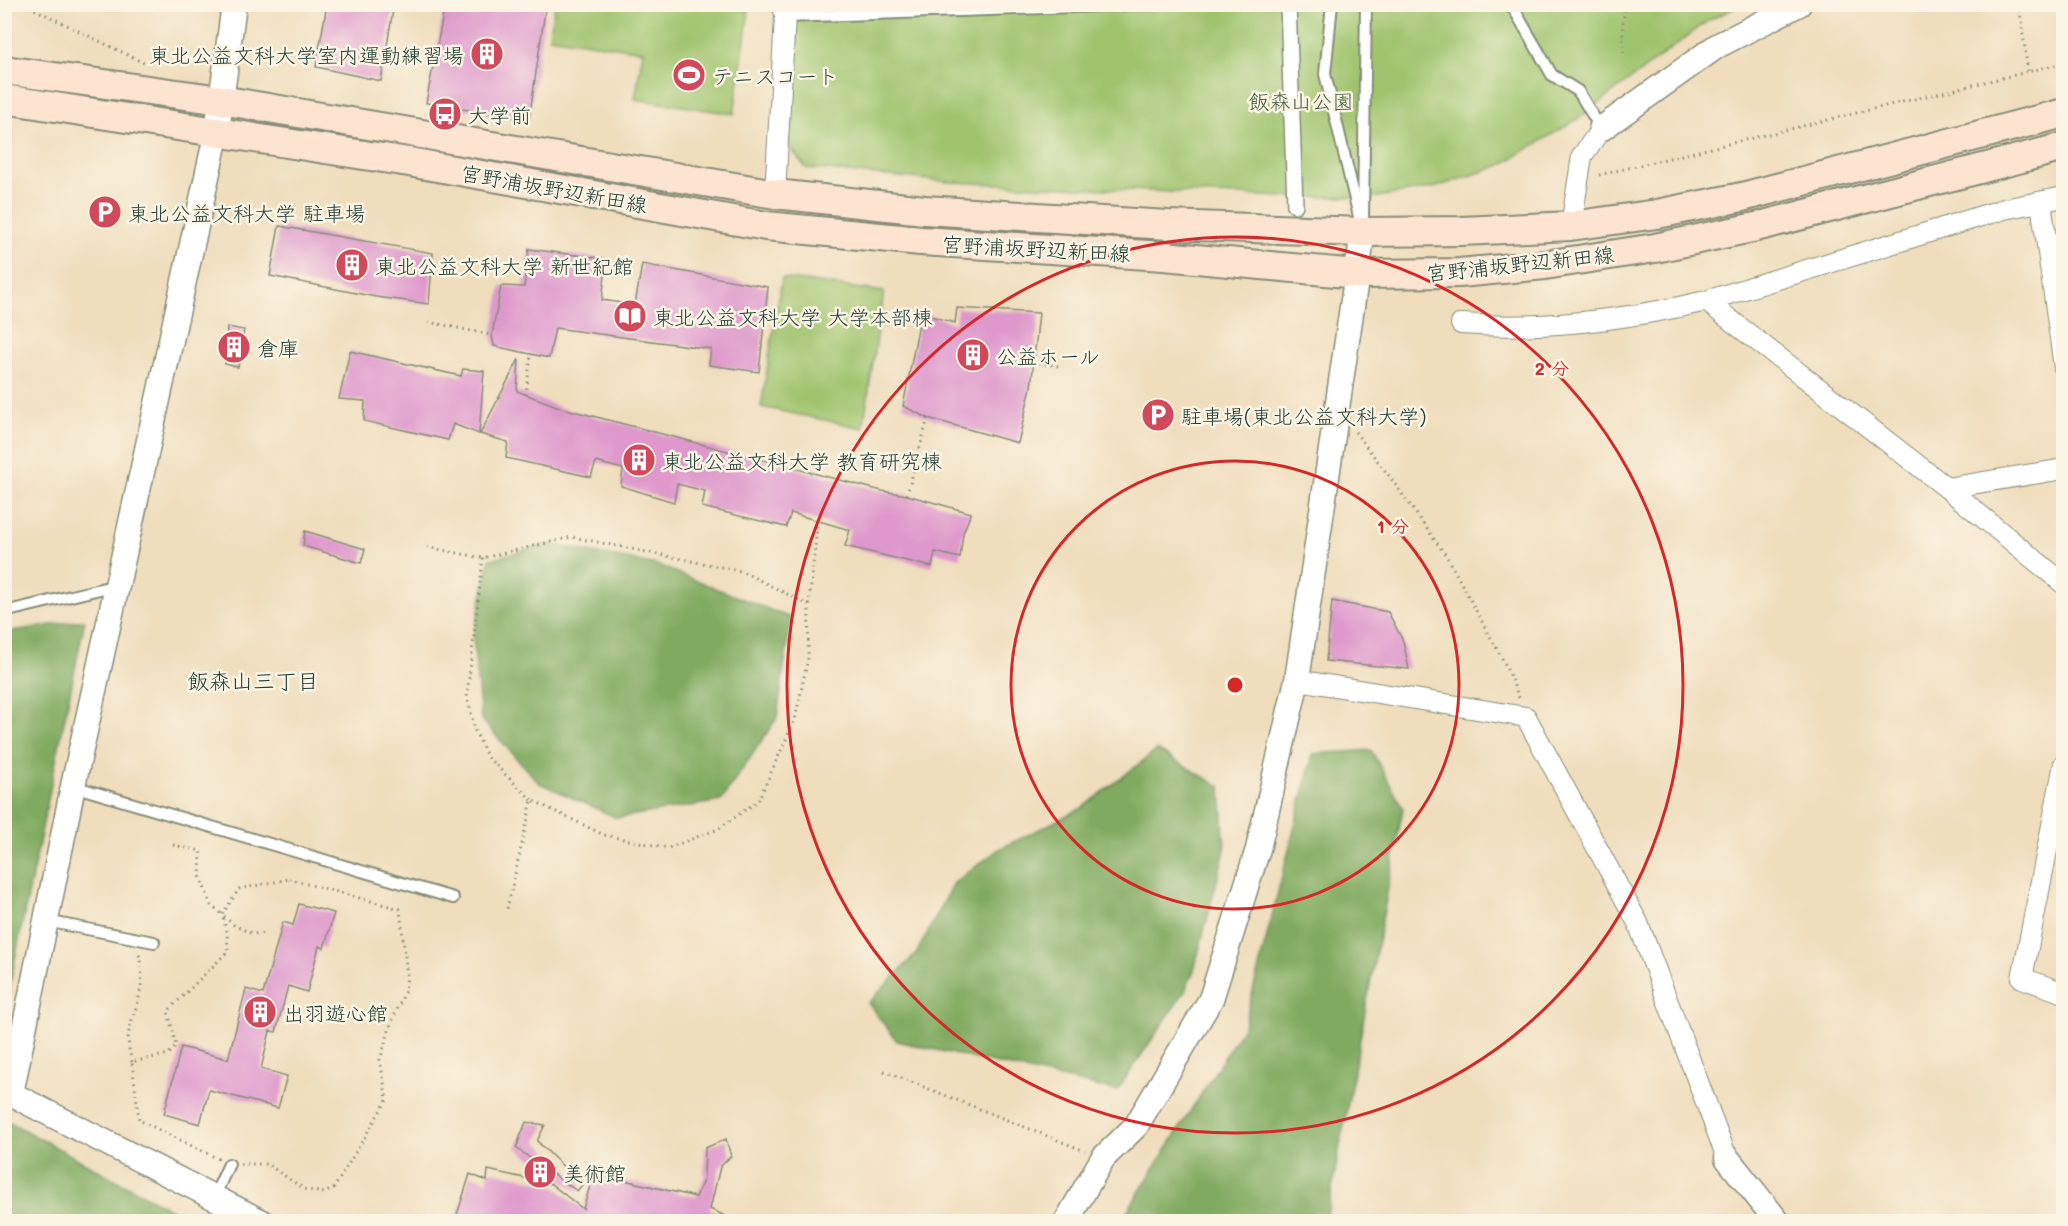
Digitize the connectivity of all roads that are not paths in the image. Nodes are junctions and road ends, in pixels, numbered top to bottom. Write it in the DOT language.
graph roads {
  1 [pos="234,4"];
  2 [pos="1160,4"];
  3 [pos="1288,4"];
  4 [pos="1332,4"];
  5 [pos="1366,4"];
  6 [pos="1511,4"];
  7 [pos="1799,4"];
  8 [pos="784,11"];
  9 [pos="4,70"];
  10 [pos="4,99"];
  11 [pos="221,100"];
  12 [pos="2064,113"];
  13 [pos="1601,129"];
  14 [pos="217,131"];
  15 [pos="2064,147"];
  16 [pos="775,194"];
  17 [pos="2064,197"];
  18 [pos="2041,202"];
  19 [pos="1295,205"];
  20 [pos="1571,226"];
  21 [pos="1363,232"];
  22 [pos="1357,274"];
  23 [pos="1706,301"];
  24 [pos="1461,324"];
  25 [pos="2064,367"];
  26 [pos="2064,470"];
  27 [pos="1947,488"];
  28 [pos="2064,584"];
  29 [pos="117,585"];
  30 [pos="4,612"];
  31 [pos="1298,680"];
  32 [pos="2064,764"];
  33 [pos="73,786"];
  34 [pos="453,898"];
  35 [pos="46,921"];
  36 [pos="154,942"];
  37 [pos="2064,993"];
  38 [pos="8,1093"];
  39 [pos="1727,1158"];
  40 [pos="229,1164"];
  41 [pos="214,1197"];
  42 [pos="262,1221"];
  43 [pos="1066,1221"];
  44 [pos="1778,1221"];
  1 -- 11 [label="street"];
  2 -- 8 [label="lane"];
  3 -- 19 [label="street"];
  4 -- 21 [label="lane"];
  5 -- 21 [label="lane"];
  6 -- 13 [label="lane"];
  7 -- 13 [label="street"];
  8 -- 16 [label="street"];
  9 -- 11 [label="main road, 宮野浦坂野辺新田線"];
  10 -- 14 [label="main road, 宮野浦坂野辺新田線"];
  11 -- 14 [label="street"];
  11 -- 16 [label="main road, 宮野浦坂野辺新田線"];
  12 -- 20 [label="main road, 宮野浦坂野辺新田線"];
  13 -- 20 [label="street"];
  14 -- 22 [label="main road, 宮野浦坂野辺新田線"];
  14 -- 29 [label="street"];
  15 -- 22 [label="main road, 宮野浦坂野辺新田線"];
  16 -- 21 [label="main road, 宮野浦坂野辺新田線"];
  17 -- 18 [label="street"];
  18 -- 23 [label="street"];
  18 -- 25 [label="street"];
  20 -- 21 [label="main road, 宮野浦坂野辺新田線"];
  21 -- 22 [label="street"];
  22 -- 31 [label="street"];
  23 -- 24 [label="street"];
  23 -- 27 [label="street"];
  26 -- 27 [label="street"];
  27 -- 28 [label="street"];
  29 -- 30 [label="lane"];
  29 -- 33 [label="street"];
  31 -- 39 [label="street"];
  31 -- 43 [label="street"];
  32 -- 37 [label="street"];
  33 -- 34 [label="lane"];
  33 -- 35 [label="street"];
  35 -- 36 [label="lane"];
  35 -- 38 [label="street"];
  38 -- 41 [label="street"];
  39 -- 44 [label="street"];
  40 -- 41 [label="lane"];
  41 -- 42 [label="street"];
}
